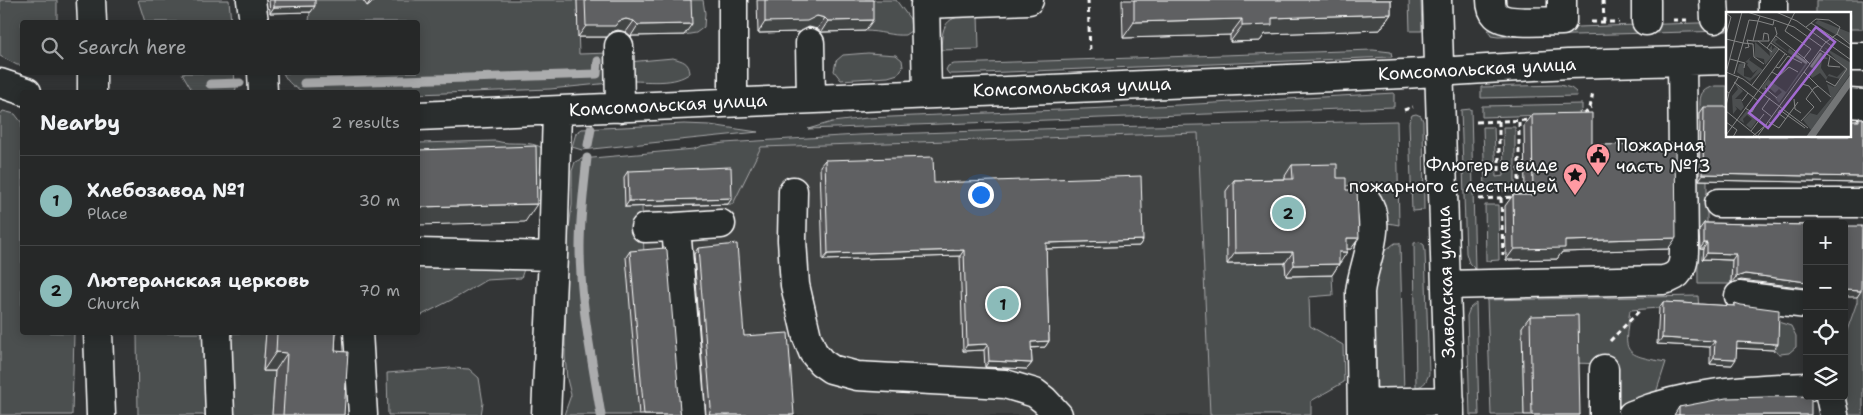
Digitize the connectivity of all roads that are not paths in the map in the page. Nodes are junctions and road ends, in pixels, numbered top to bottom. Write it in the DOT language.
graph roads {
  1 [pos="91,0"];
  2 [pos="251,0"];
  3 [pos="733,0"];
  4 [pos="1029,0"];
  5 [pos="1437,0"];
  6 [pos="1491,0"];
  7 [pos="1562,0"];
  8 [pos="923,2"];
  9 [pos="92,20"];
  10 [pos="254,20"];
  11 [pos="810,42"];
  12 [pos="619,46"];
  13 [pos="1850,57"];
  14 [pos="1863,57"];
  15 [pos="1726,60"];
  16 [pos="1682,61"];
  17 [pos="1440,72"];
  18 [pos="92,75"];
  19 [pos="262,75"];
  20 [pos="0,83"];
  21 [pos="21,90"];
  22 [pos="92,90"];
  23 [pos="263,90"];
  24 [pos="927,93"];
  25 [pos="811,99"];
  26 [pos="733,102"];
  27 [pos="1850,103"];
  28 [pos="1863,104"];
  29 [pos="620,108"];
  30 [pos="556,111"];
  31 [pos="420,116"];
  32 [pos="793,191"];
  33 [pos="1364,198"];
  34 [pos="1719,203"];
  35 [pos="1863,203"];
  36 [pos="721,224"];
  37 [pos="676,227"];
  38 [pos="645,228"];
  39 [pos="420,254"];
  40 [pos="553,256"];
  41 [pos="1446,285"];
  42 [pos="1738,296"];
  43 [pos="1803,304"];
  44 [pos="98,335"];
  45 [pos="217,335"];
  46 [pos="358,335"];
  47 [pos="1604,369"];
  48 [pos="1803,387"];
  49 [pos="1831,400"];
  50 [pos="1450,408"];
  51 [pos="1362,409"];
  52 [pos="101,415"];
  53 [pos="220,415"];
  54 [pos="363,415"];
  55 [pos="546,415"];
  56 [pos="690,415"];
  57 [pos="1058,415"];
  58 [pos="1604,415"];
  59 [pos="1632,415"];
  60 [pos="1834,415"];
  1 -- 9 [label="street"];
  2 -- 10 [label="street"];
  3 -- 26 [label="street"];
  4 -- 8 [label="street"];
  5 -- 17 [label="street, Заводская улица"];
  6 -- 7 [label="street"];
  8 -- 24 [label="street"];
  11 -- 25 [label="street"];
  12 -- 29 [label="street"];
  13 -- 14 [label="street"];
  15 -- 16 [label="street, Комсомольская улица"];
  16 -- 17 [label="street, Комсомольская улица"];
  16 -- 41 [label="street"];
  17 -- 24 [label="street, Комсомольская улица"];
  17 -- 41 [label="street, Заводская улица"];
  18 -- 22 [label="street"];
  19 -- 23 [label="street"];
  20 -- 21 [label="street"];
  24 -- 25 [label="street, Комсомольская улица"];
  25 -- 26 [label="street, Комсомольская улица"];
  26 -- 29 [label="street, Комсомольская улица"];
  27 -- 28 [label="street"];
  29 -- 30 [label="street, Комсомольская улица"];
  30 -- 31 [label="street, Комсомольская улица"];
  30 -- 40 [label="street"];
  32 -- 57 [label="street"];
  33 -- 51 [label="street"];
  34 -- 35 [label="street"];
  36 -- 37 [label="street"];
  37 -- 38 [label="street"];
  37 -- 56 [label="street"];
  39 -- 40 [label="street"];
  40 -- 55 [label="street"];
  41 -- 50 [label="street, Заводская улица"];
  42 -- 43 [label="street"];
  44 -- 52 [label="street"];
  45 -- 53 [label="street"];
  46 -- 54 [label="street"];
  47 -- 58 [label="street"];
  48 -- 59 [label="street"];
  49 -- 60 [label="street"];
  50 -- 51 [label="street"];
}
